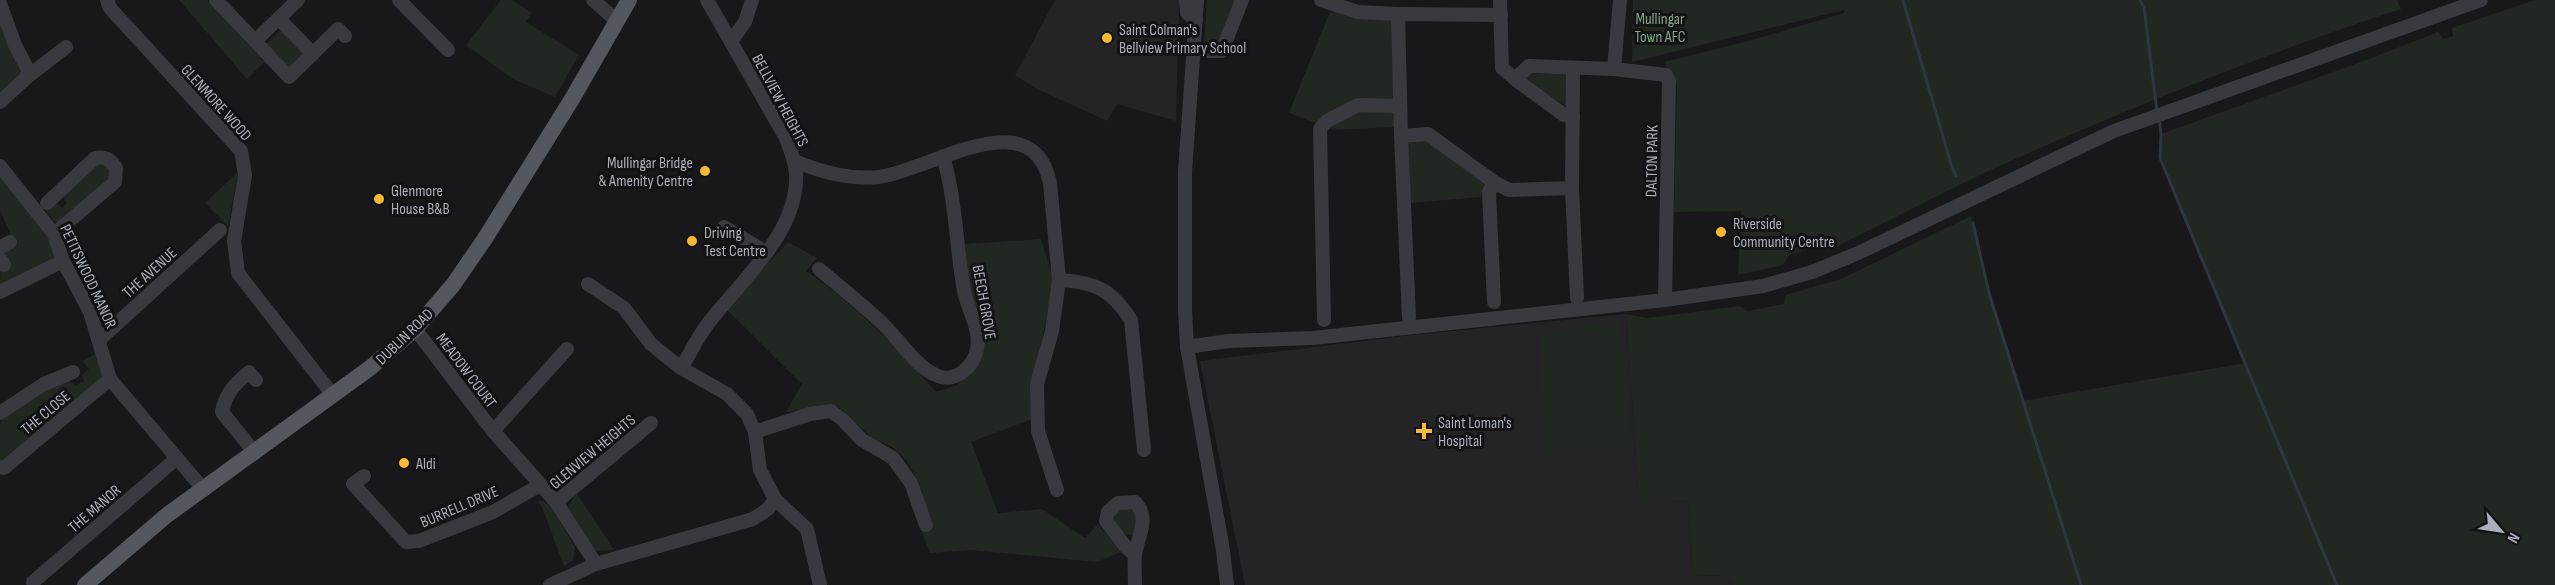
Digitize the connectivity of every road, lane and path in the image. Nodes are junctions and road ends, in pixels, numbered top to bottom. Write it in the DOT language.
graph roads {
  1 [pos="107,0"];
  2 [pos="216,0"];
  3 [pos="298,0"];
  4 [pos="399,0"];
  5 [pos="593,0"];
  6 [pos="629,0"];
  7 [pos="707,0"];
  8 [pos="752,0"];
  9 [pos="1186,0"];
  10 [pos="1197,0"];
  11 [pos="1242,0"];
  12 [pos="1321,0"];
  13 [pos="1500,0"];
  14 [pos="1620,0"];
  15 [pos="2481,0"];
  16 [pos="0,4"];
  17 [pos="1398,14"];
  18 [pos="1501,15"];
  19 [pos="279,19"];
  20 [pos="1196,20"];
  21 [pos="617,21"];
  22 [pos="345,36"];
  23 [pos="732,40"];
  24 [pos="255,41"];
  25 [pos="66,47"];
  26 [pos="448,50"];
  27 [pos="1194,51"];
  28 [pos="313,54"];
  29 [pos="1573,69"];
  30 [pos="1614,69"];
  31 [pos="26,78"];
  32 [pos="1515,79"];
  33 [pos="0,102"];
  34 [pos="1399,106"];
  35 [pos="1573,117"];
  36 [pos="1401,136"];
  37 [pos="943,156"];
  38 [pos="794,161"];
  39 [pos="0,165"];
  40 [pos="1494,182"];
  41 [pos="1572,188"];
  42 [pos="55,201"];
  43 [pos="724,227"];
  44 [pos="220,230"];
  45 [pos="54,234"];
  46 [pos="766,252"];
  47 [pos="63,261"];
  48 [pos="819,269"];
  49 [pos="1059,280"];
  50 [pos="588,284"];
  51 [pos="0,292"];
  52 [pos="1576,298"];
  53 [pos="1665,300"];
  54 [pos="1494,302"];
  55 [pos="1409,318"];
  56 [pos="1324,320"];
  57 [pos="415,329"];
  58 [pos="100,339"];
  59 [pos="1187,346"];
  60 [pos="567,349"];
  61 [pos="681,368"];
  62 [pos="74,372"];
  63 [pos="110,379"];
  64 [pos="256,380"];
  65 [pos="332,394"];
  66 [pos="0,412"];
  67 [pos="651,423"];
  68 [pos="493,432"];
  69 [pos="755,432"];
  70 [pos="1144,450"];
  71 [pos="255,453"];
  72 [pos="177,458"];
  73 [pos="0,467"];
  74 [pos="363,476"];
  75 [pos="540,485"];
  76 [pos="204,490"];
  77 [pos="1057,490"];
  78 [pos="775,499"];
  79 [pos="556,502"];
  80 [pos="926,525"];
  81 [pos="1135,555"];
  82 [pos="597,564"];
  83 [pos="33,582"];
  84 [pos="85,585"];
  85 [pos="550,585"];
  86 [pos="820,585"];
  87 [pos="1135,585"];
  88 [pos="1227,585"];
  1 -- 65 [label="street, GLENMORE WOOD"];
  2 -- 24 [label="street"];
  3 -- 19 [label="street"];
  4 -- 26 [label="street"];
  5 -- 21 [label="street"];
  6 -- 21 [label="main road, DUBLIN ROAD"];
  7 -- 23 [label="street, BELLVIEW HEIGHTS"];
  8 -- 23 [label="street"];
  9 -- 20 [label="street"];
  10 -- 20 [label="street"];
  11 -- 27 [label="street"];
  12 -- 17 [label="street"];
  13 -- 18 [label="street"];
  14 -- 30 [label="street"];
  15 -- 53 [label="street"];
  16 -- 31 [label="street"];
  17 -- 18 [label="street"];
  17 -- 34 [label="street"];
  18 -- 32 [label="street"];
  19 -- 24 [label="street"];
  19 -- 28 [label="street"];
  20 -- 27 [label="street"];
  21 -- 57 [label="main road, DUBLIN ROAD"];
  22 -- 28 [label="street"];
  23 -- 38 [label="street, BELLVIEW HEIGHTS"];
  24 -- 28 [label="street"];
  25 -- 31 [label="street"];
  27 -- 59 [label="street"];
  29 -- 30 [label="street, DALTON PARK"];
  29 -- 32 [label="street, DALTON PARK"];
  29 -- 35 [label="street"];
  30 -- 53 [label="street, DALTON PARK"];
  31 -- 33 [label="street"];
  32 -- 35 [label="street"];
  34 -- 36 [label="street"];
  34 -- 56 [label="street"];
  35 -- 41 [label="street"];
  36 -- 40 [label="street"];
  36 -- 55 [label="street"];
  37 -- 38 [label="street"];
  37 -- 48 [label="street, BEECH GROVE"];
  37 -- 49 [label="street"];
  38 -- 46 [label="street, BELLVIEW HEIGHTS"];
  39 -- 45 [label="street, PETITSWOOD MANOR"];
  40 -- 41 [label="street"];
  40 -- 54 [label="street"];
  41 -- 52 [label="street"];
  42 -- 45 [label="street"];
  43 -- 46 [label="street"];
  44 -- 58 [label="street, THE AVENUE"];
  45 -- 47 [label="street, PETITSWOOD MANOR"];
  46 -- 61 [label="street, BELLVIEW HEIGHTS"];
  47 -- 51 [label="street"];
  47 -- 58 [label="street, PETITSWOOD MANOR"];
  49 -- 70 [label="street"];
  49 -- 77 [label="street"];
  50 -- 61 [label="street"];
  53 -- 59 [label="street"];
  57 -- 65 [label="main road, DUBLIN ROAD"];
  57 -- 68 [label="street, MEADOW COURT"];
  58 -- 63 [label="street, PETITSWOOD MANOR"];
  59 -- 88 [label="street"];
  60 -- 68 [label="street, MEADOW COURT"];
  61 -- 69 [label="street"];
  62 -- 66 [label="street, THE CLOSE"];
  63 -- 72 [label="street, PETITSWOOD MANOR"];
  63 -- 73 [label="street, THE CLOSE"];
  64 -- 71 [label="street"];
  65 -- 71 [label="main road, DUBLIN ROAD"];
  67 -- 79 [label="street, GLENVIEW HEIGHTS"];
  68 -- 75 [label="street, MEADOW COURT"];
  69 -- 78 [label="street"];
  69 -- 80 [label="street"];
  71 -- 76 [label="main road, DUBLIN ROAD"];
  72 -- 76 [label="street, PETITSWOOD MANOR"];
  72 -- 83 [label="street, THE MANOR"];
  74 -- 75 [label="street, BURRELL DRIVE"];
  75 -- 79 [label="street, MEADOW COURT"];
  76 -- 84 [label="main road, DUBLIN ROAD"];
  78 -- 82 [label="street"];
  78 -- 86 [label="street"];
  79 -- 82 [label="street, GLENVIEW HEIGHTS"];
  81 -- 87 [label="street"];
  82 -- 85 [label="street"];
}
